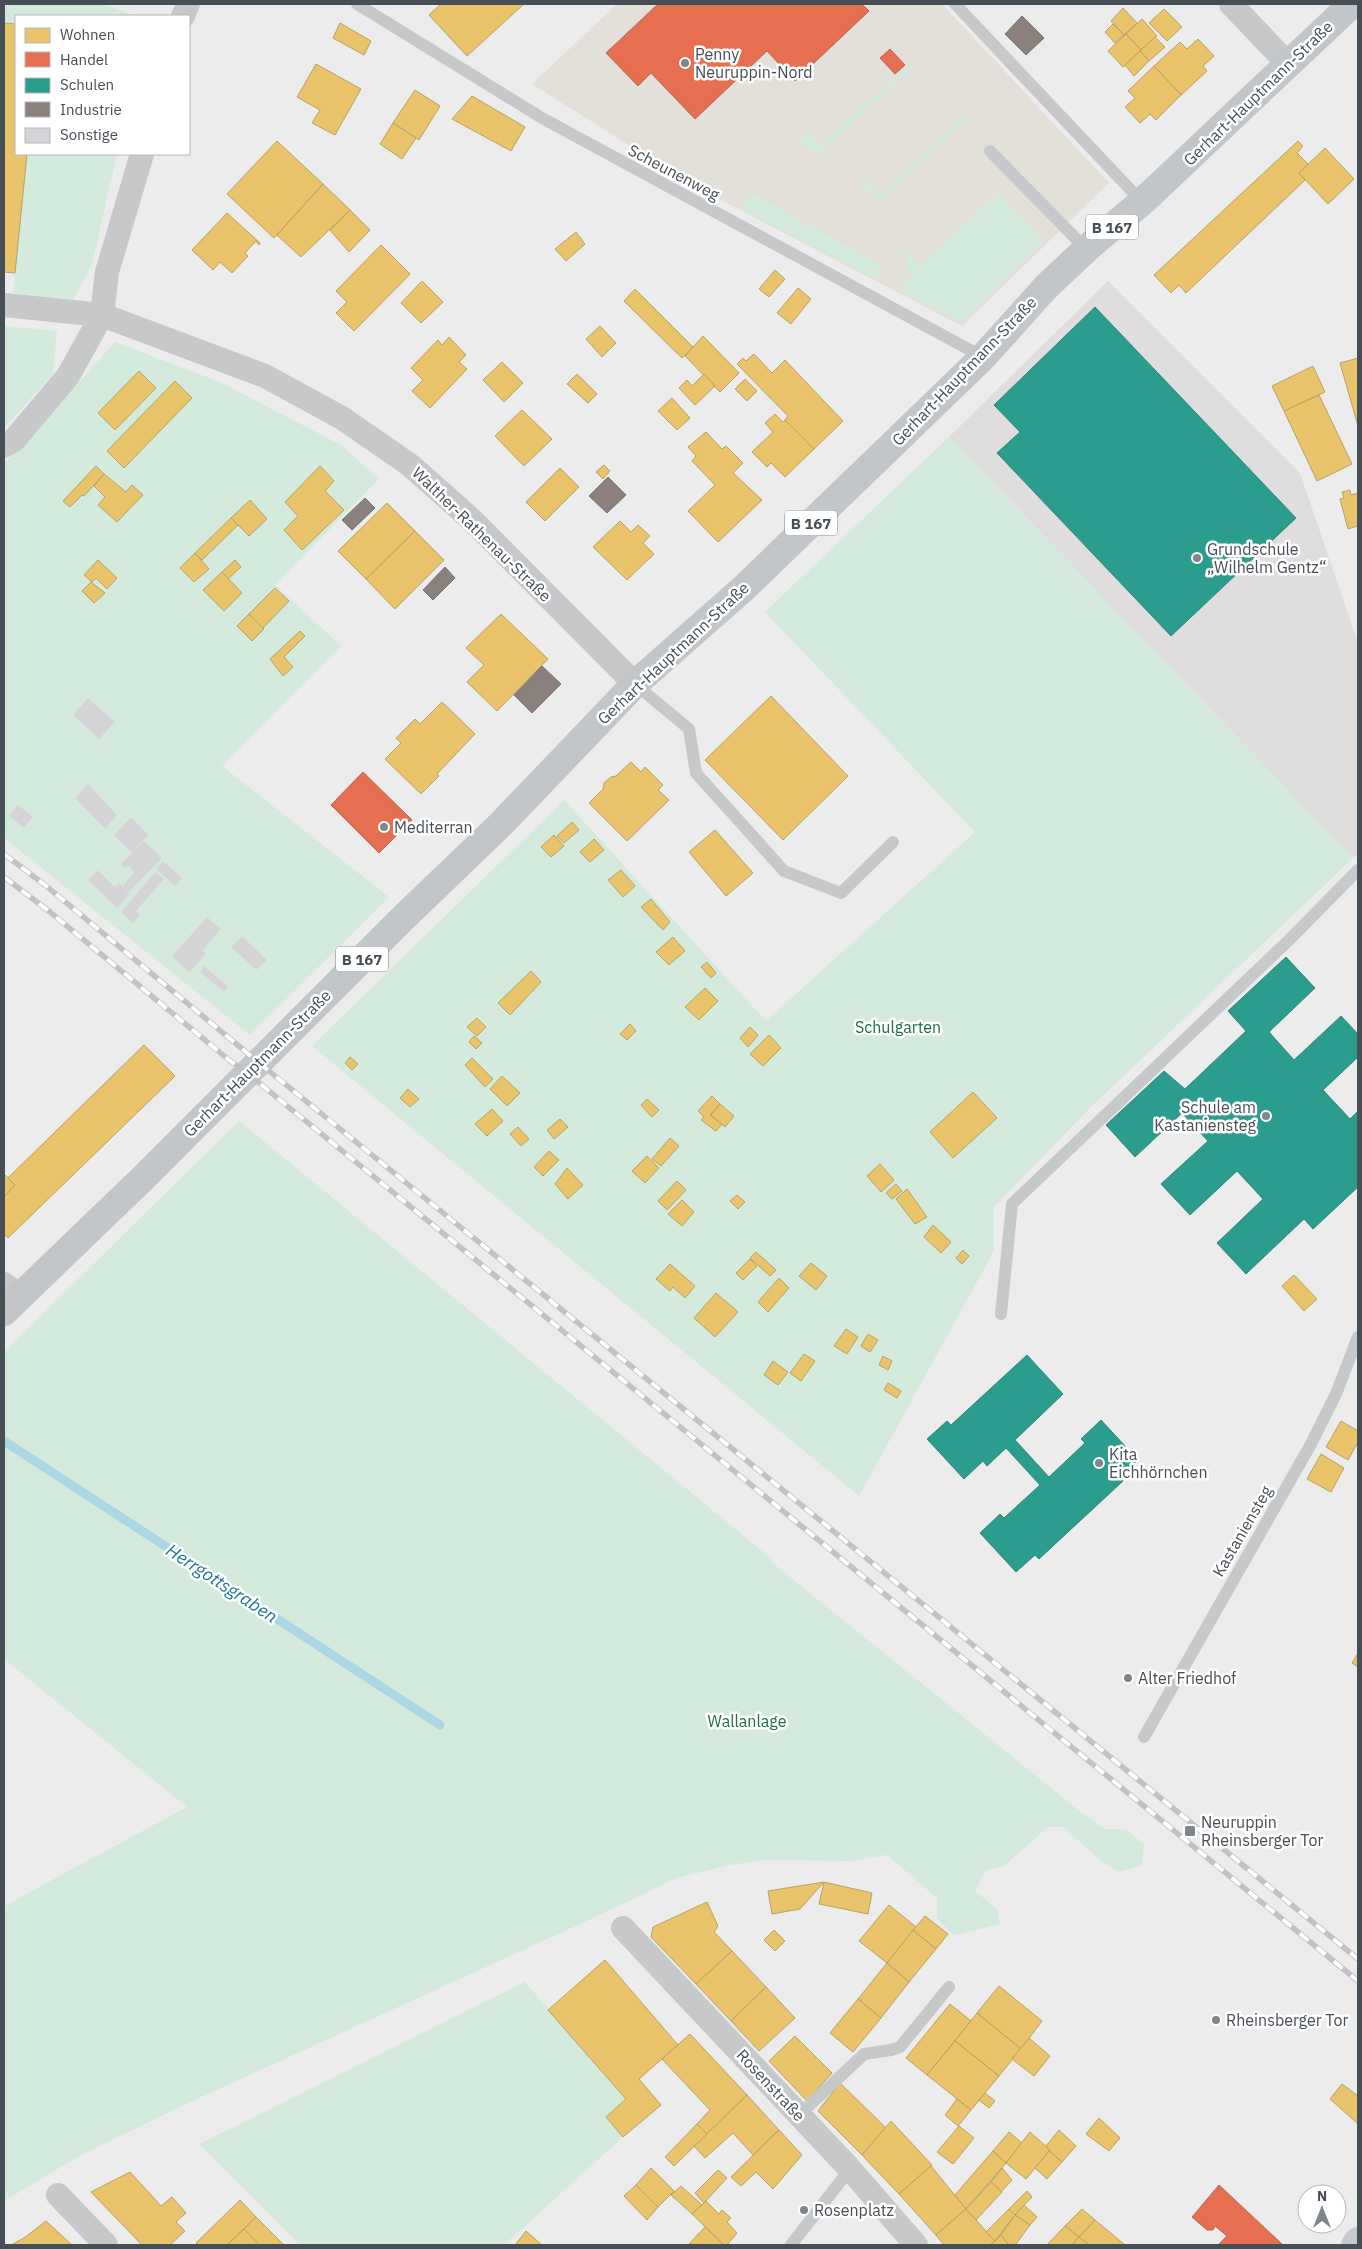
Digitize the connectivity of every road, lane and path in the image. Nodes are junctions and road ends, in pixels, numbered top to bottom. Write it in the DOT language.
graph roads {
  1 [pos="357,4"];
  2 [pos="955,4"];
  3 [pos="1231,4"];
  4 [pos="1352,4"];
  5 [pos="1288,64"];
  6 [pos="990,151"];
  7 [pos="142,155"];
  8 [pos="1142,202"];
  9 [pos="1086,249"];
  10 [pos="4,305"];
  11 [pos="102,315"];
  12 [pos="983,357"];
  13 [pos="4,446"];
  14 [pos="635,684"];
  15 [pos="893,842"];
  16 [pos="1358,870"];
  17 [pos="9,1297"];
  18 [pos="1001,1314"];
  19 [pos="1358,1337"];
  20 [pos="1144,1737"];
  21 [pos="623,1928"];
  22 [pos="949,1987"];
  23 [pos="799,2115"];
  24 [pos="850,2169"];
  25 [pos="58,2195"];
  26 [pos="1358,2241"];
  27 [pos="106,2245"];
  28 [pos="791,2245"];
  29 [pos="916,2245"];
  30 [pos="1355,2245"];
  1 -- 12 [label="lane, Scheunenweg"];
  2 -- 8 [label="lane"];
  3 -- 5 [label="street"];
  4 -- 5 [label="main road, Gerhart-Hauptmann-Straße / B 167"];
  5 -- 8 [label="main road, Gerhart-Hauptmann-Straße / B 167"];
  6 -- 9 [label="lane"];
  7 -- 11 [label="street"];
  8 -- 9 [label="main road, Gerhart-Hauptmann-Straße / B 167"];
  9 -- 12 [label="main road, Gerhart-Hauptmann-Straße / B 167"];
  10 -- 11 [label="street, Walther-Rathenau-Straße"];
  11 -- 13 [label="street"];
  11 -- 14 [label="street, Walther-Rathenau-Straße"];
  12 -- 14 [label="main road, Gerhart-Hauptmann-Straße / B 167"];
  14 -- 15 [label="lane"];
  14 -- 17 [label="main road, Gerhart-Hauptmann-Straße / B 167"];
  16 -- 18 [label="lane"];
  19 -- 20 [label="lane, Kastaniensteg"];
  21 -- 23 [label="street, Rosenstraße"];
  22 -- 23 [label="lane"];
  23 -- 24 [label="street, Rosenstraße"];
  24 -- 28 [label="lane"];
  24 -- 29 [label="street, Rosenstraße"];
  25 -- 27 [label="street"];
  26 -- 30 [label="main road"];
}
